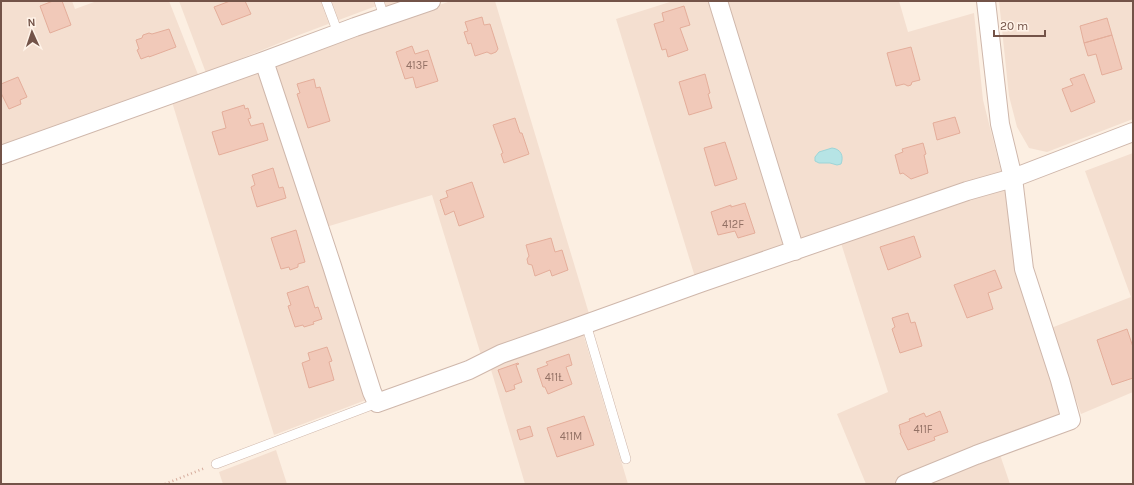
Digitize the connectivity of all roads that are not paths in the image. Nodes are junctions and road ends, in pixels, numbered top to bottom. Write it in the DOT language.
graph roads {
  1 [pos="326,1"];
  2 [pos="432,1"];
  3 [pos="718,1"];
  4 [pos="986,1"];
  5 [pos="382,9"];
  6 [pos="338,33"];
  7 [pos="264,61"];
  8 [pos="1133,132"];
  9 [pos="1,155"];
  10 [pos="1013,178"];
  11 [pos="795,251"];
  12 [pos="586,324"];
  13 [pos="377,403"];
  14 [pos="626,460"];
  15 [pos="216,464"];
  16 [pos="905,484"];
  1 -- 6 [label="lane"];
  2 -- 5 [label="street"];
  3 -- 11 [label="street"];
  4 -- 10 [label="street"];
  5 -- 6 [label="street"];
  6 -- 7 [label="street"];
  7 -- 9 [label="street"];
  7 -- 13 [label="street"];
  8 -- 10 [label="street"];
  10 -- 11 [label="street"];
  10 -- 16 [label="street"];
  11 -- 12 [label="street"];
  12 -- 13 [label="street"];
  12 -- 14 [label="lane"];
  13 -- 15 [label="lane"];
}
